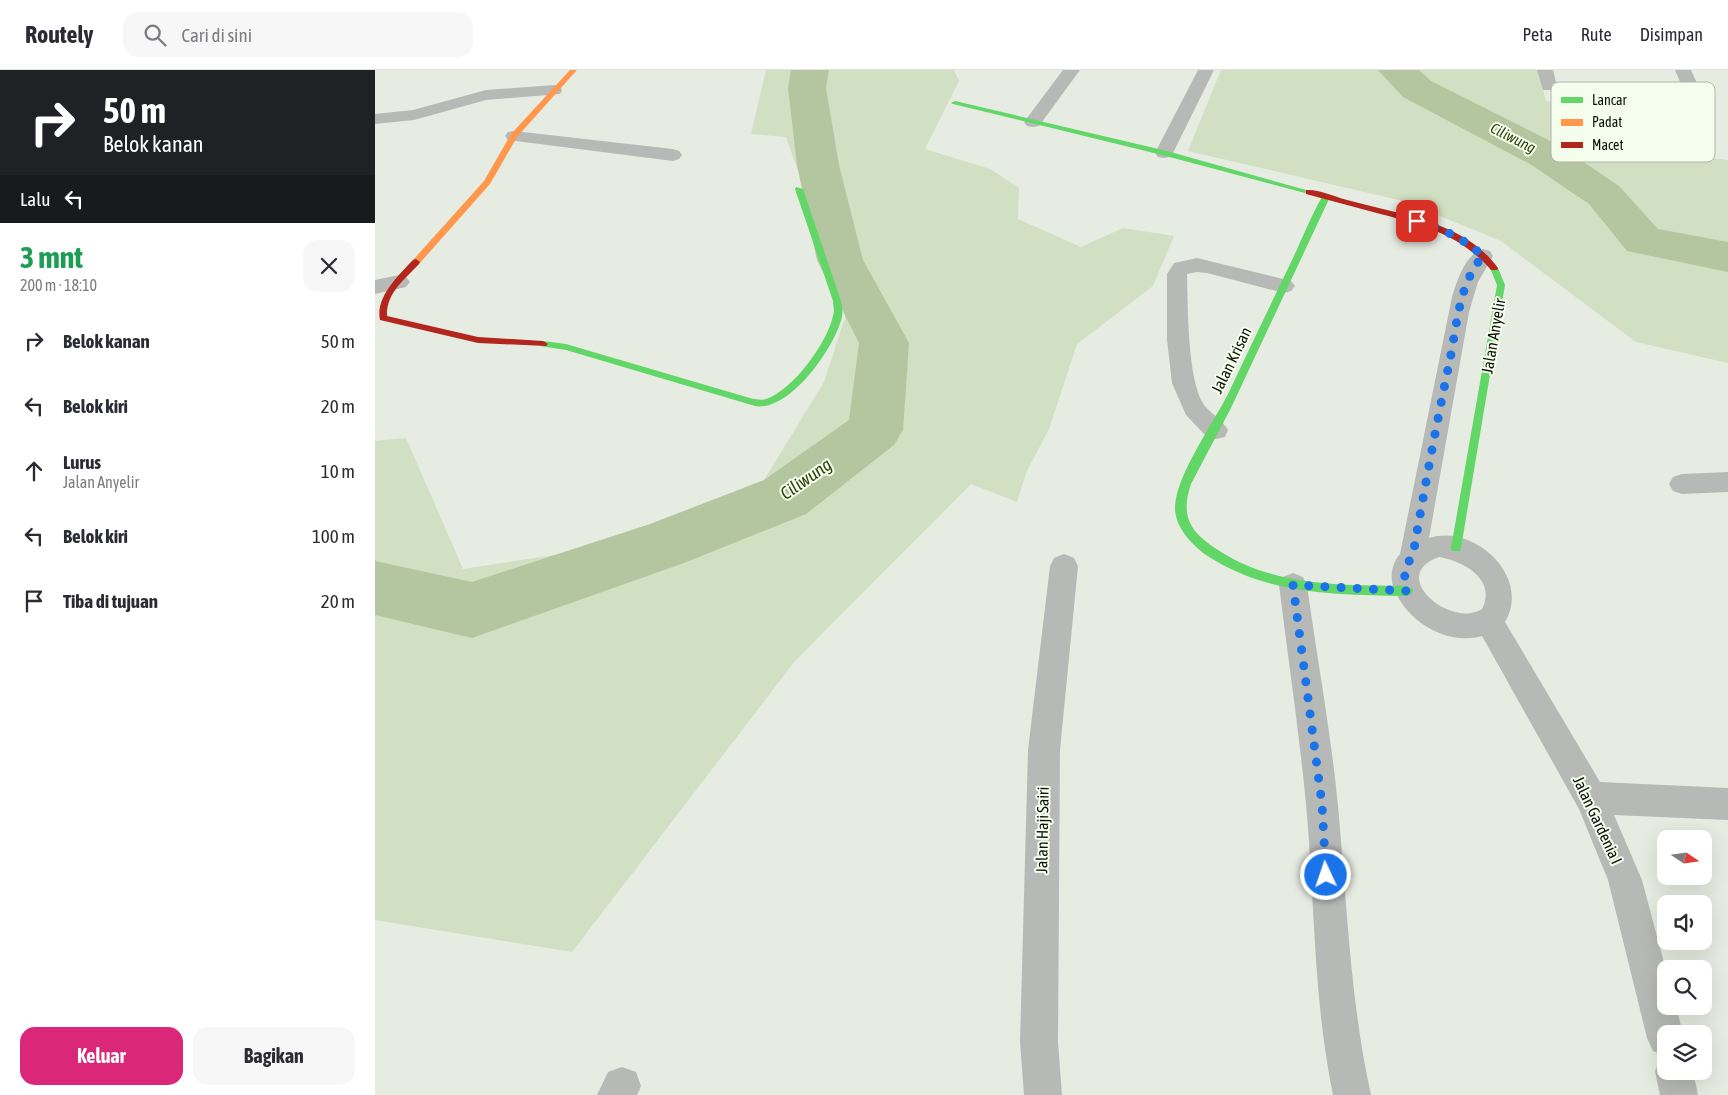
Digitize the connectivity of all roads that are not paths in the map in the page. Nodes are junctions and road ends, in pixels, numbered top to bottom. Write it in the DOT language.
graph roads {
  1 [pos="574,70"];
  2 [pos="1072,70"];
  3 [pos="1207,70"];
  4 [pos="1683,70"];
  5 [pos="1688,82"];
  6 [pos="554,90"];
  7 [pos="955,103"];
  8 [pos="375,119"];
  9 [pos="1033,122"];
  10 [pos="514,136"];
  11 [pos="1164,153"];
  12 [pos="673,155"];
  13 [pos="799,189"];
  14 [pos="1326,197"];
  15 [pos="1483,256"];
  16 [pos="399,282"];
  17 [pos="1285,286"];
  18 [pos="375,287"];
  19 [pos="1216,430"];
  20 [pos="1728,482"];
  21 [pos="1682,484"];
  22 [pos="1456,548"];
  23 [pos="1413,555"];
  24 [pos="1064,566"];
  25 [pos="1293,585"];
  26 [pos="1407,591"];
  27 [pos="1488,620"];
  28 [pos="1591,798"];
  29 [pos="1728,804"];
  30 [pos="1663,1025"];
  31 [pos="1676,1080"];
  32 [pos="1043,1095"];
  33 [pos="1352,1095"];
  34 [pos="1679,1095"];
  1 -- 6 [label="street"];
  2 -- 9 [label="street"];
  3 -- 11 [label="street"];
  4 -- 5 [label="street"];
  6 -- 8 [label="street"];
  6 -- 10 [label="street"];
  7 -- 9 [label="street, Jalan Anyelir"];
  9 -- 11 [label="street, Jalan Anyelir"];
  10 -- 12 [label="street"];
  10 -- 16 [label="street"];
  11 -- 14 [label="street, Jalan Anyelir"];
  13 -- 16 [label="street"];
  14 -- 15 [label="street, Jalan Anyelir"];
  14 -- 17 [label="street, Jalan Krisan"];
  15 -- 22 [label="street, Jalan Anyelir"];
  15 -- 23 [label="street"];
  16 -- 18 [label="street"];
  17 -- 19 [label="street, Jalan Krisan"];
  17 -- 19 [label="street"];
  19 -- 25 [label="street, Jalan Krisan"];
  20 -- 21 [label="street"];
  22 -- 23 [label="street"];
  22 -- 27 [label="street"];
  23 -- 26 [label="street"];
  24 -- 32 [label="street, Jalan Haji Sairi"];
  25 -- 26 [label="street"];
  25 -- 33 [label="street"];
  26 -- 27 [label="street"];
  27 -- 28 [label="street, Jalan Gardenia I"];
  28 -- 29 [label="street"];
  28 -- 30 [label="street, Jalan Gardenia I"];
  31 -- 34 [label="street"];
}
